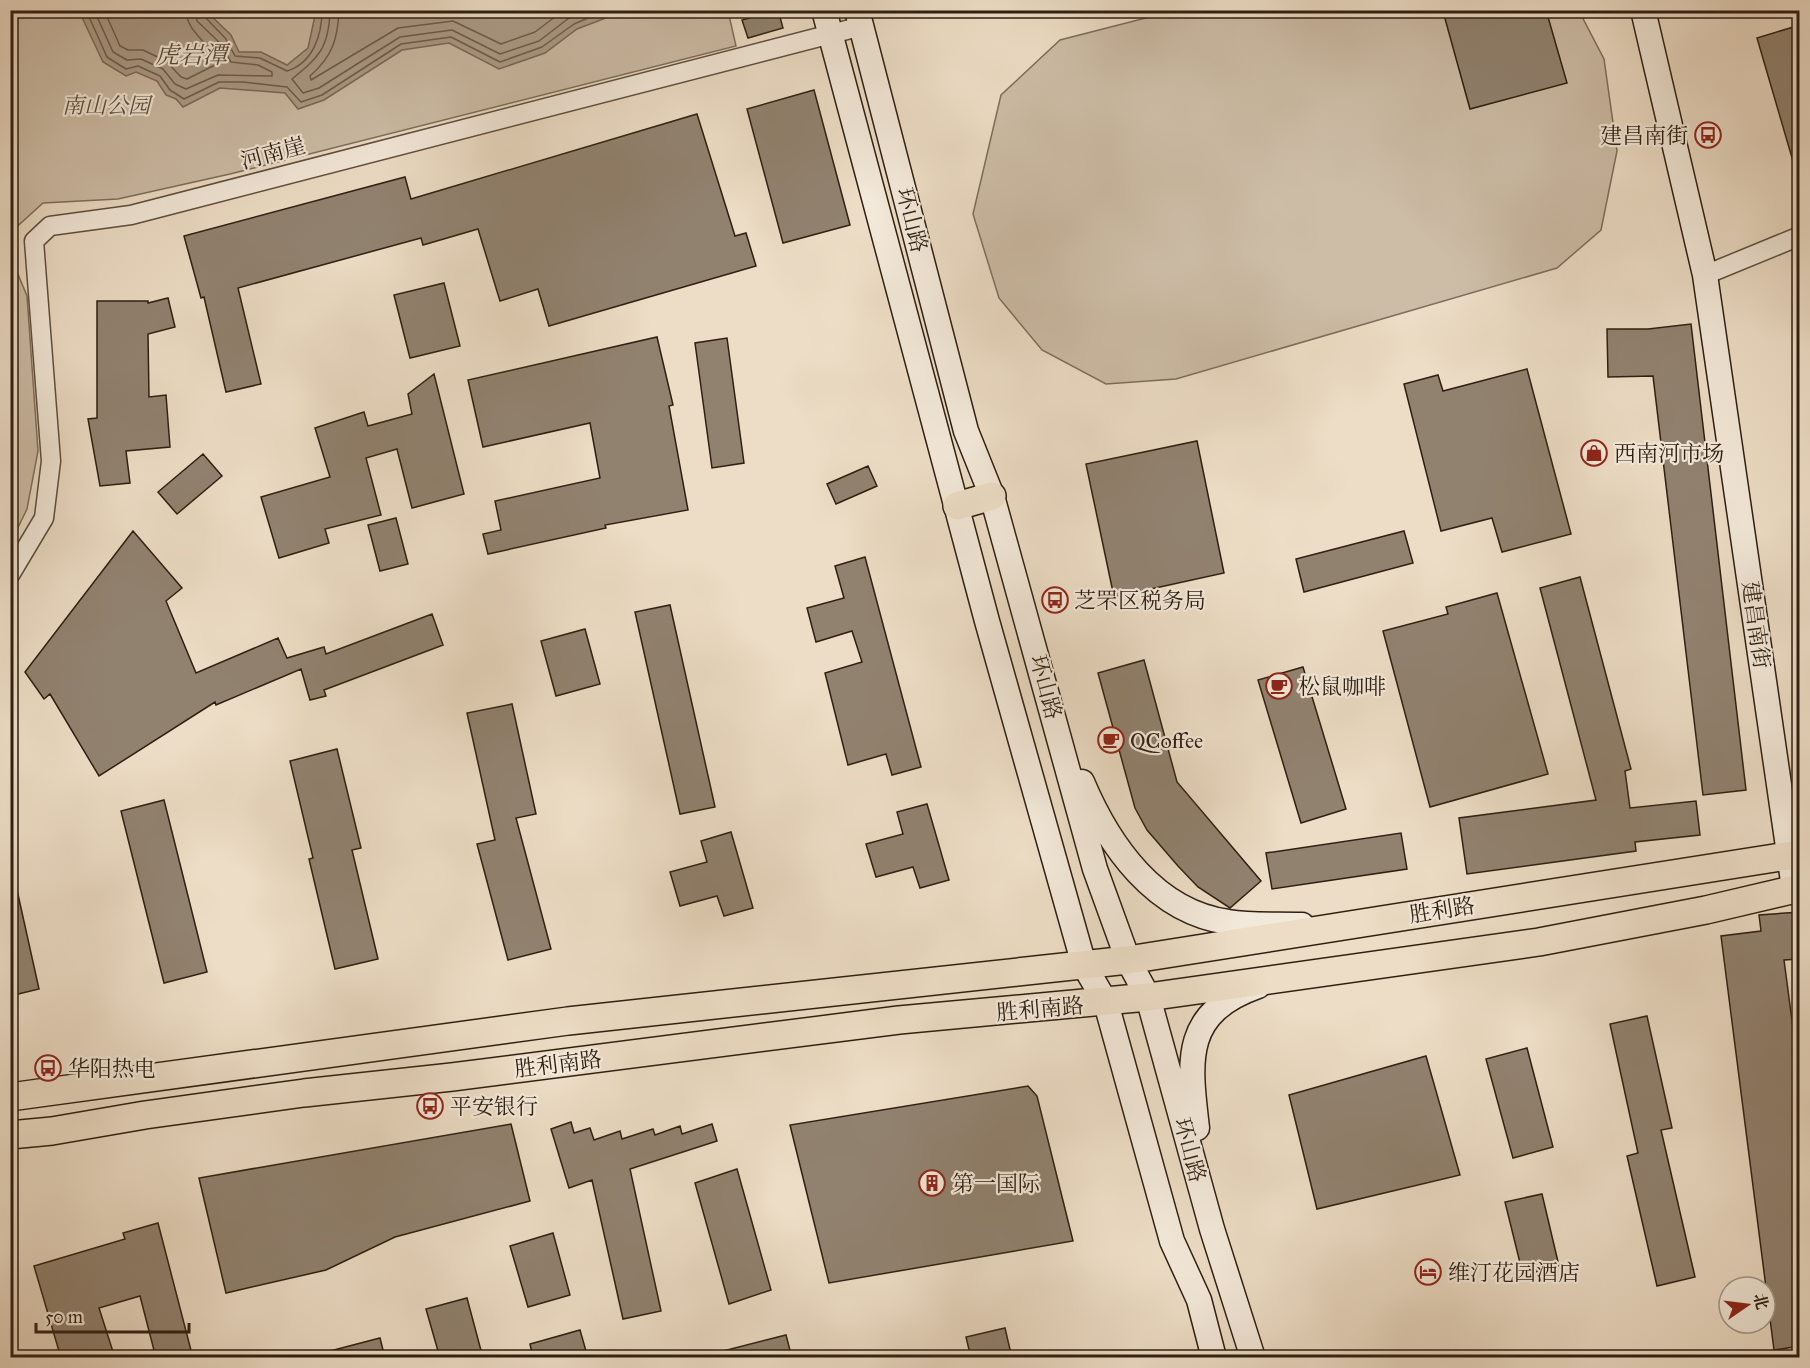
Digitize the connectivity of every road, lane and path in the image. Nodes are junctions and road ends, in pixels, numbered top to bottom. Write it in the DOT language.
graph roads {
  1 [pos="824,10"];
  2 [pos="1642,10"];
  3 [pos="860,18"];
  4 [pos="831,34"];
  5 [pos="1800,236"];
  6 [pos="1705,275"];
  7 [pos="992,496"];
  8 [pos="957,506"];
  9 [pos="10,575"];
  10 [pos="1054,717"];
  11 [pos="1795,854"];
  12 [pos="1797,888"];
  13 [pos="1340,926"];
  14 [pos="1128,960"];
  15 [pos="1084,965"];
  16 [pos="1277,979"];
  17 [pos="1148,998"];
  18 [pos="1106,1003"];
  19 [pos="10,1097"];
  20 [pos="10,1135"];
  21 [pos="1205,1205"];
  22 [pos="1214,1358"];
  23 [pos="1253,1358"];
  1 -- 4 [label="main road, 环山路"];
  2 -- 6 [label="main road, 建昌南街"];
  3 -- 4 [label="street, 河南崖"];
  3 -- 7 [label="main road, 环山路"];
  4 -- 8 [label="main road, 环山路"];
  4 -- 9 [label="street, 河南崖"];
  5 -- 6 [label="street"];
  6 -- 11 [label="main road, 建昌南街"];
  7 -- 8 [label="main road"];
  7 -- 10 [label="main road, 环山路"];
  8 -- 15 [label="main road, 环山路"];
  10 -- 13 [label="main road"];
  10 -- 14 [label="main road, 环山路"];
  11 -- 12 [label="main road, 建昌南街"];
  11 -- 13 [label="main road, 胜利路"];
  12 -- 16 [label="main road, 胜利路"];
  13 -- 14 [label="main road, 胜利路"];
  14 -- 15 [label="main road, 胜利路"];
  14 -- 17 [label="main road, 环山路"];
  15 -- 18 [label="main road, 环山路"];
  15 -- 19 [label="main road, 胜利南路"];
  16 -- 17 [label="main road, 胜利路"];
  16 -- 21 [label="main road"];
  17 -- 18 [label="main road, 胜利路"];
  17 -- 21 [label="main road, 环山路"];
  18 -- 20 [label="main road, 胜利南路"];
  18 -- 22 [label="main road, 环山路"];
  21 -- 23 [label="main road, 环山路"];
}
